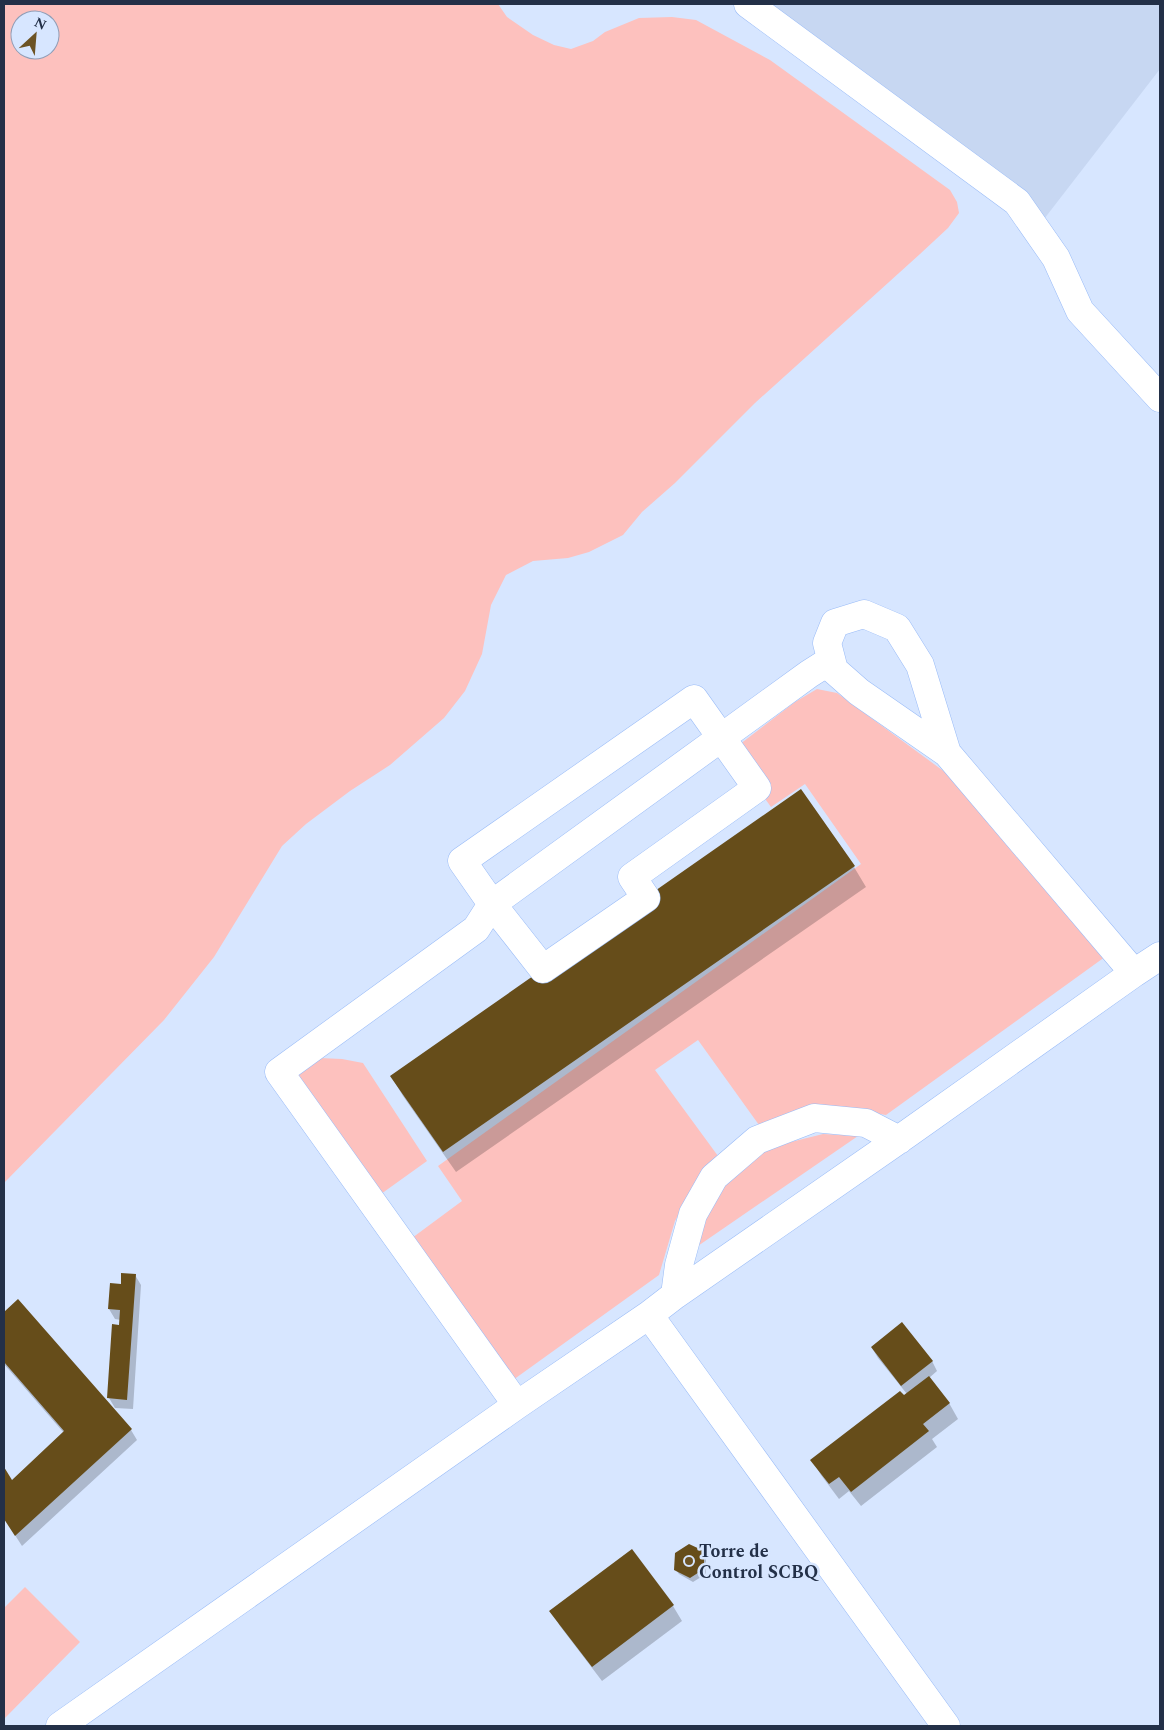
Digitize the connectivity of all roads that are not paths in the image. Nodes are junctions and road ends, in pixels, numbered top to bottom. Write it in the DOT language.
graph roads {
  1 [pos="748,4"];
  2 [pos="1160,398"];
  3 [pos="831,660"];
  4 [pos="721,738"];
  5 [pos="947,754"];
  6 [pos="492,904"];
  7 [pos="1160,956"];
  8 [pos="1134,973"];
  9 [pos="899,1140"];
  10 [pos="675,1295"];
  11 [pos="649,1315"];
  12 [pos="516,1405"];
  13 [pos="60,1726"];
  14 [pos="946,1726"];
  1 -- 2 [label="street"];
  3 -- 4 [label="street"];
  3 -- 5 [label="street"];
  3 -- 5 [label="street"];
  4 -- 6 [label="street"];
  4 -- 6 [label="street"];
  4 -- 6 [label="street"];
  5 -- 8 [label="street"];
  6 -- 12 [label="street"];
  7 -- 8 [label="street"];
  8 -- 9 [label="street"];
  9 -- 10 [label="street"];
  9 -- 10 [label="street"];
  10 -- 11 [label="street"];
  11 -- 12 [label="street"];
  11 -- 14 [label="street"];
  12 -- 13 [label="street"];
}
